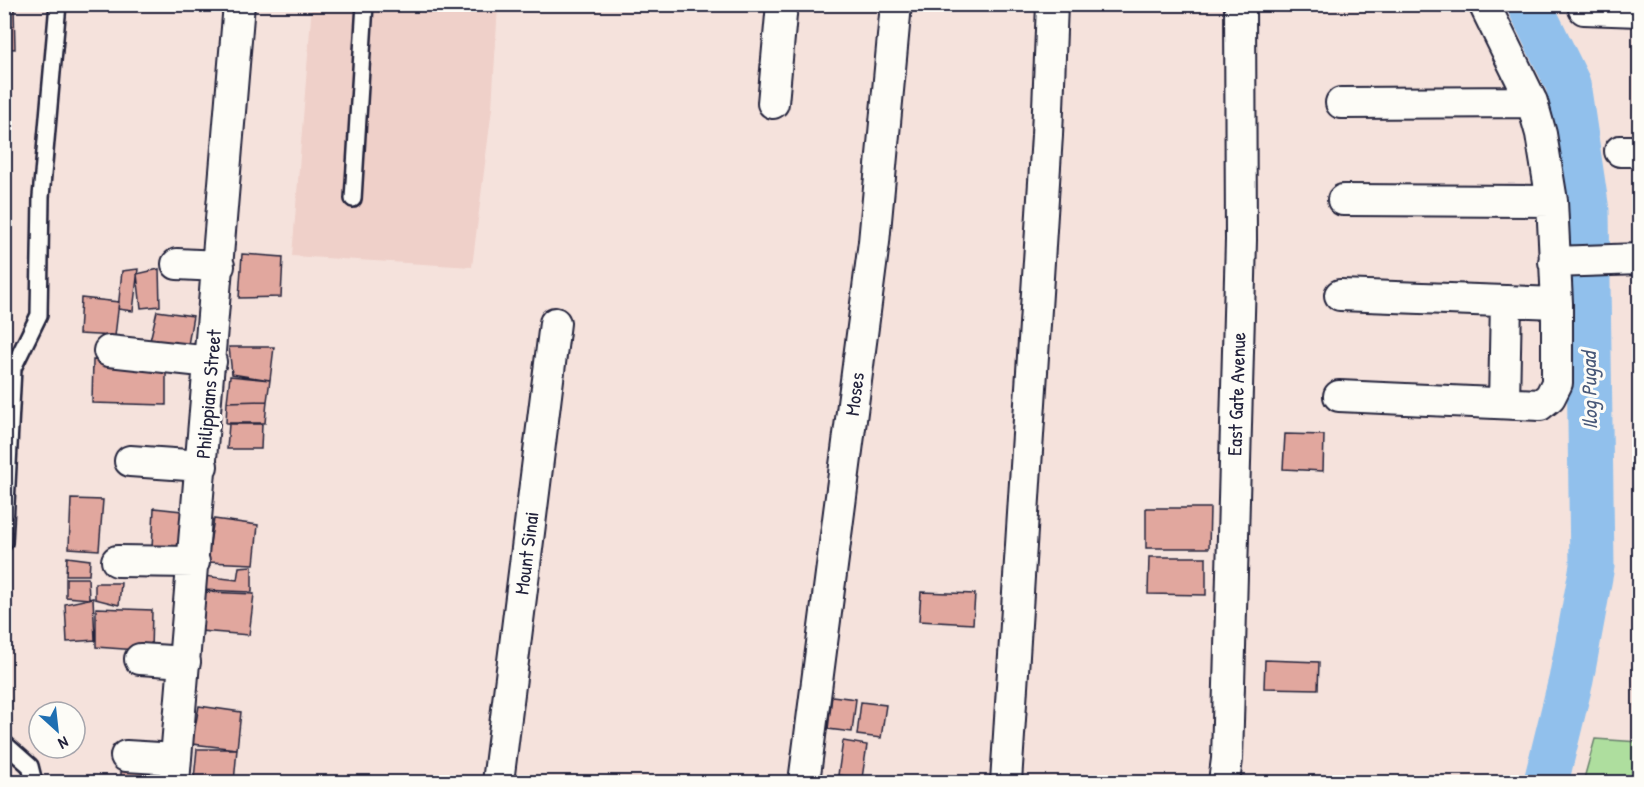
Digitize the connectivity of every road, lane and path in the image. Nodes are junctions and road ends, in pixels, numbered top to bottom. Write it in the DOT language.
graph roads {
  1 [pos="58,4"];
  2 [pos="239,4"];
  3 [pos="365,4"];
  4 [pos="782,4"];
  5 [pos="896,4"];
  6 [pos="1052,4"];
  7 [pos="1240,4"];
  8 [pos="1484,4"];
  9 [pos="1584,9"];
  10 [pos="1640,10"];
  11 [pos="1532,102"];
  12 [pos="773,103"];
  13 [pos="1341,103"];
  14 [pos="353,199"];
  15 [pos="1342,200"];
  16 [pos="1552,201"];
  17 [pos="1637,259"];
  18 [pos="1567,261"];
  19 [pos="177,264"];
  20 [pos="219,266"];
  21 [pos="1340,295"];
  22 [pos="1506,301"];
  23 [pos="1557,303"];
  24 [pos="555,323"];
  25 [pos="109,351"];
  26 [pos="211,362"];
  27 [pos="1339,396"];
  28 [pos="1504,403"];
  29 [pos="130,461"];
  30 [pos="202,466"];
  31 [pos="4,543"];
  32 [pos="117,561"];
  33 [pos="194,562"];
  34 [pos="140,659"];
  35 [pos="185,662"];
  36 [pos="4,743"];
  37 [pos="126,756"];
  38 [pos="175,771"];
  39 [pos="34,783"];
  40 [pos="498,783"];
  41 [pos="804,783"];
  42 [pos="1006,783"];
  43 [pos="1224,783"];
  1 -- 31 [label="lane"];
  2 -- 20 [label="street, Philippians Street"];
  3 -- 14 [label="lane"];
  4 -- 12 [label="street"];
  5 -- 41 [label="street, Moses"];
  6 -- 42 [label="street"];
  7 -- 43 [label="street, East Gate Avenue"];
  8 -- 11 [label="street"];
  9 -- 10 [label="street"];
  11 -- 13 [label="street"];
  11 -- 16 [label="street"];
  15 -- 16 [label="street"];
  16 -- 18 [label="street"];
  17 -- 18 [label="street"];
  18 -- 23 [label="street"];
  19 -- 20 [label="street"];
  20 -- 26 [label="street, Philippians Street"];
  21 -- 22 [label="street"];
  22 -- 23 [label="street"];
  22 -- 28 [label="street"];
  23 -- 28 [label="street"];
  24 -- 40 [label="street, Mount Sinai"];
  25 -- 26 [label="street"];
  26 -- 30 [label="street, Philippians Street"];
  27 -- 28 [label="street"];
  29 -- 30 [label="street"];
  30 -- 33 [label="street, Philippians Street"];
  32 -- 33 [label="street"];
  33 -- 35 [label="street, Philippians Street"];
  34 -- 35 [label="street"];
  35 -- 38 [label="street, Philippians Street"];
  36 -- 39 [label="lane"];
  37 -- 38 [label="street"];
}
